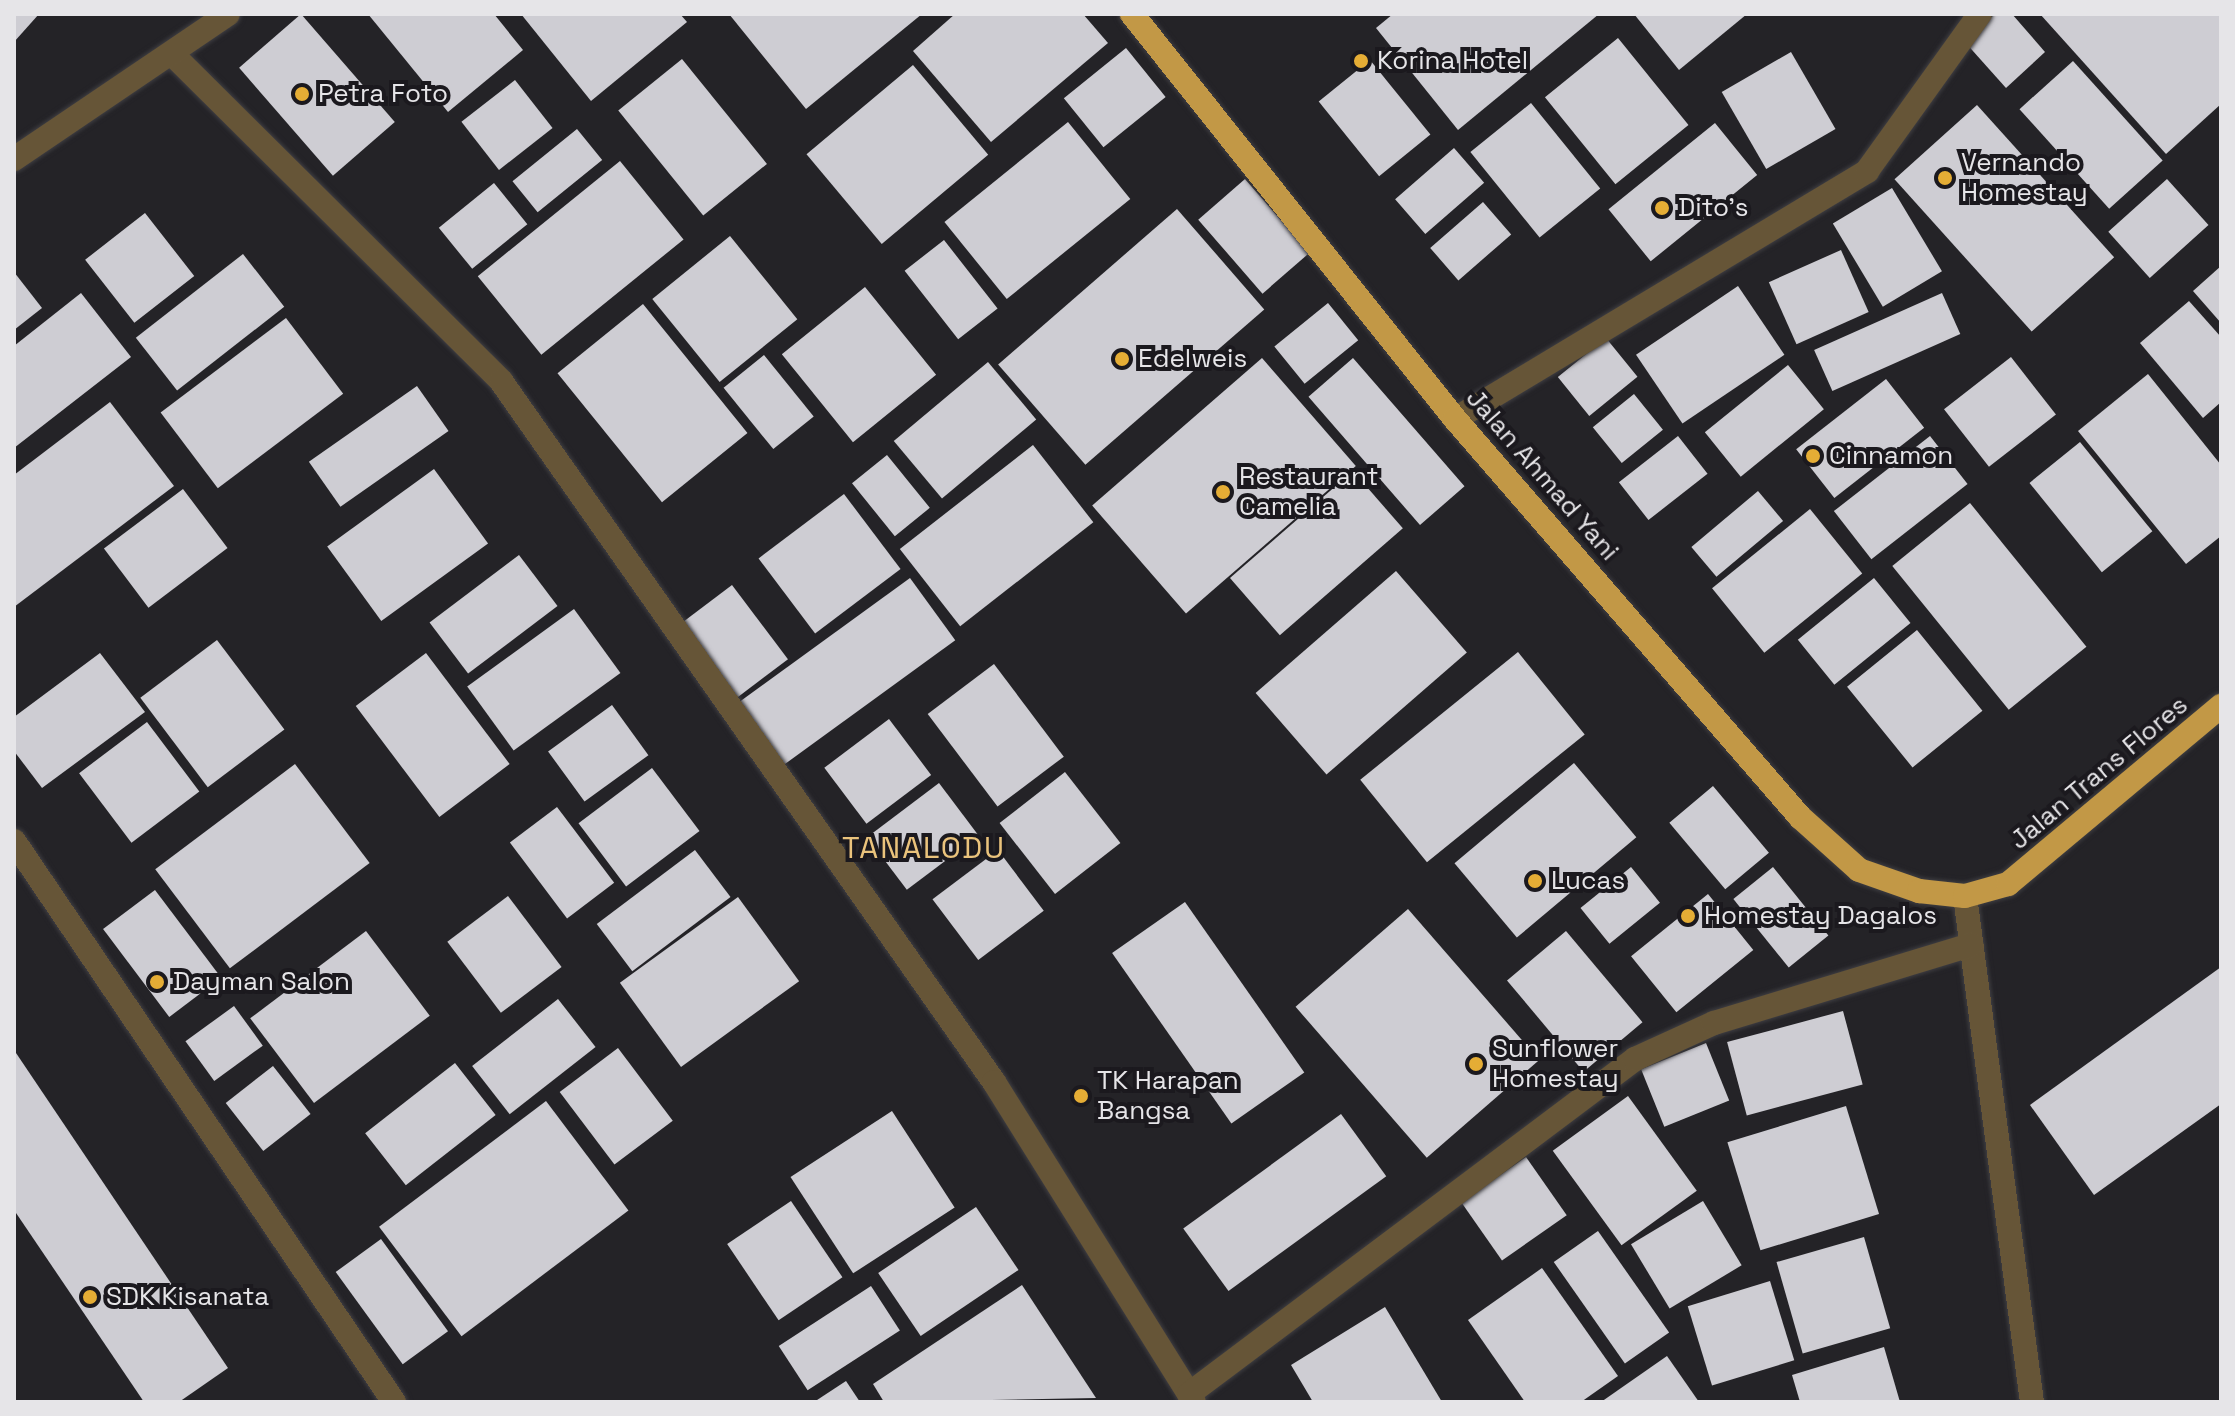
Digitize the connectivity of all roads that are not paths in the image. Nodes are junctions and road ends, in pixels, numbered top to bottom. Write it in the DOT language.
graph roads {
  1 [pos="228,14"];
  2 [pos="1132,14"];
  3 [pos="1980,14"];
  4 [pos="173,55"];
  5 [pos="14,159"];
  6 [pos="1455,419"];
  7 [pos="2221,706"];
  8 [pos="14,841"];
  9 [pos="1965,896"];
  10 [pos="1971,945"];
  11 [pos="1192,1398"];
  12 [pos="394,1402"];
  13 [pos="2032,1402"];
  1 -- 4 [label="street"];
  2 -- 6 [label="highway, Jalan Ahmad Yani"];
  3 -- 6 [label="street"];
  4 -- 5 [label="street"];
  4 -- 11 [label="street"];
  6 -- 9 [label="highway, Jalan Ahmad Yani"];
  7 -- 9 [label="highway, Jalan Trans Flores"];
  8 -- 12 [label="street"];
  9 -- 10 [label="street"];
  10 -- 11 [label="street"];
  10 -- 13 [label="street"];
}
